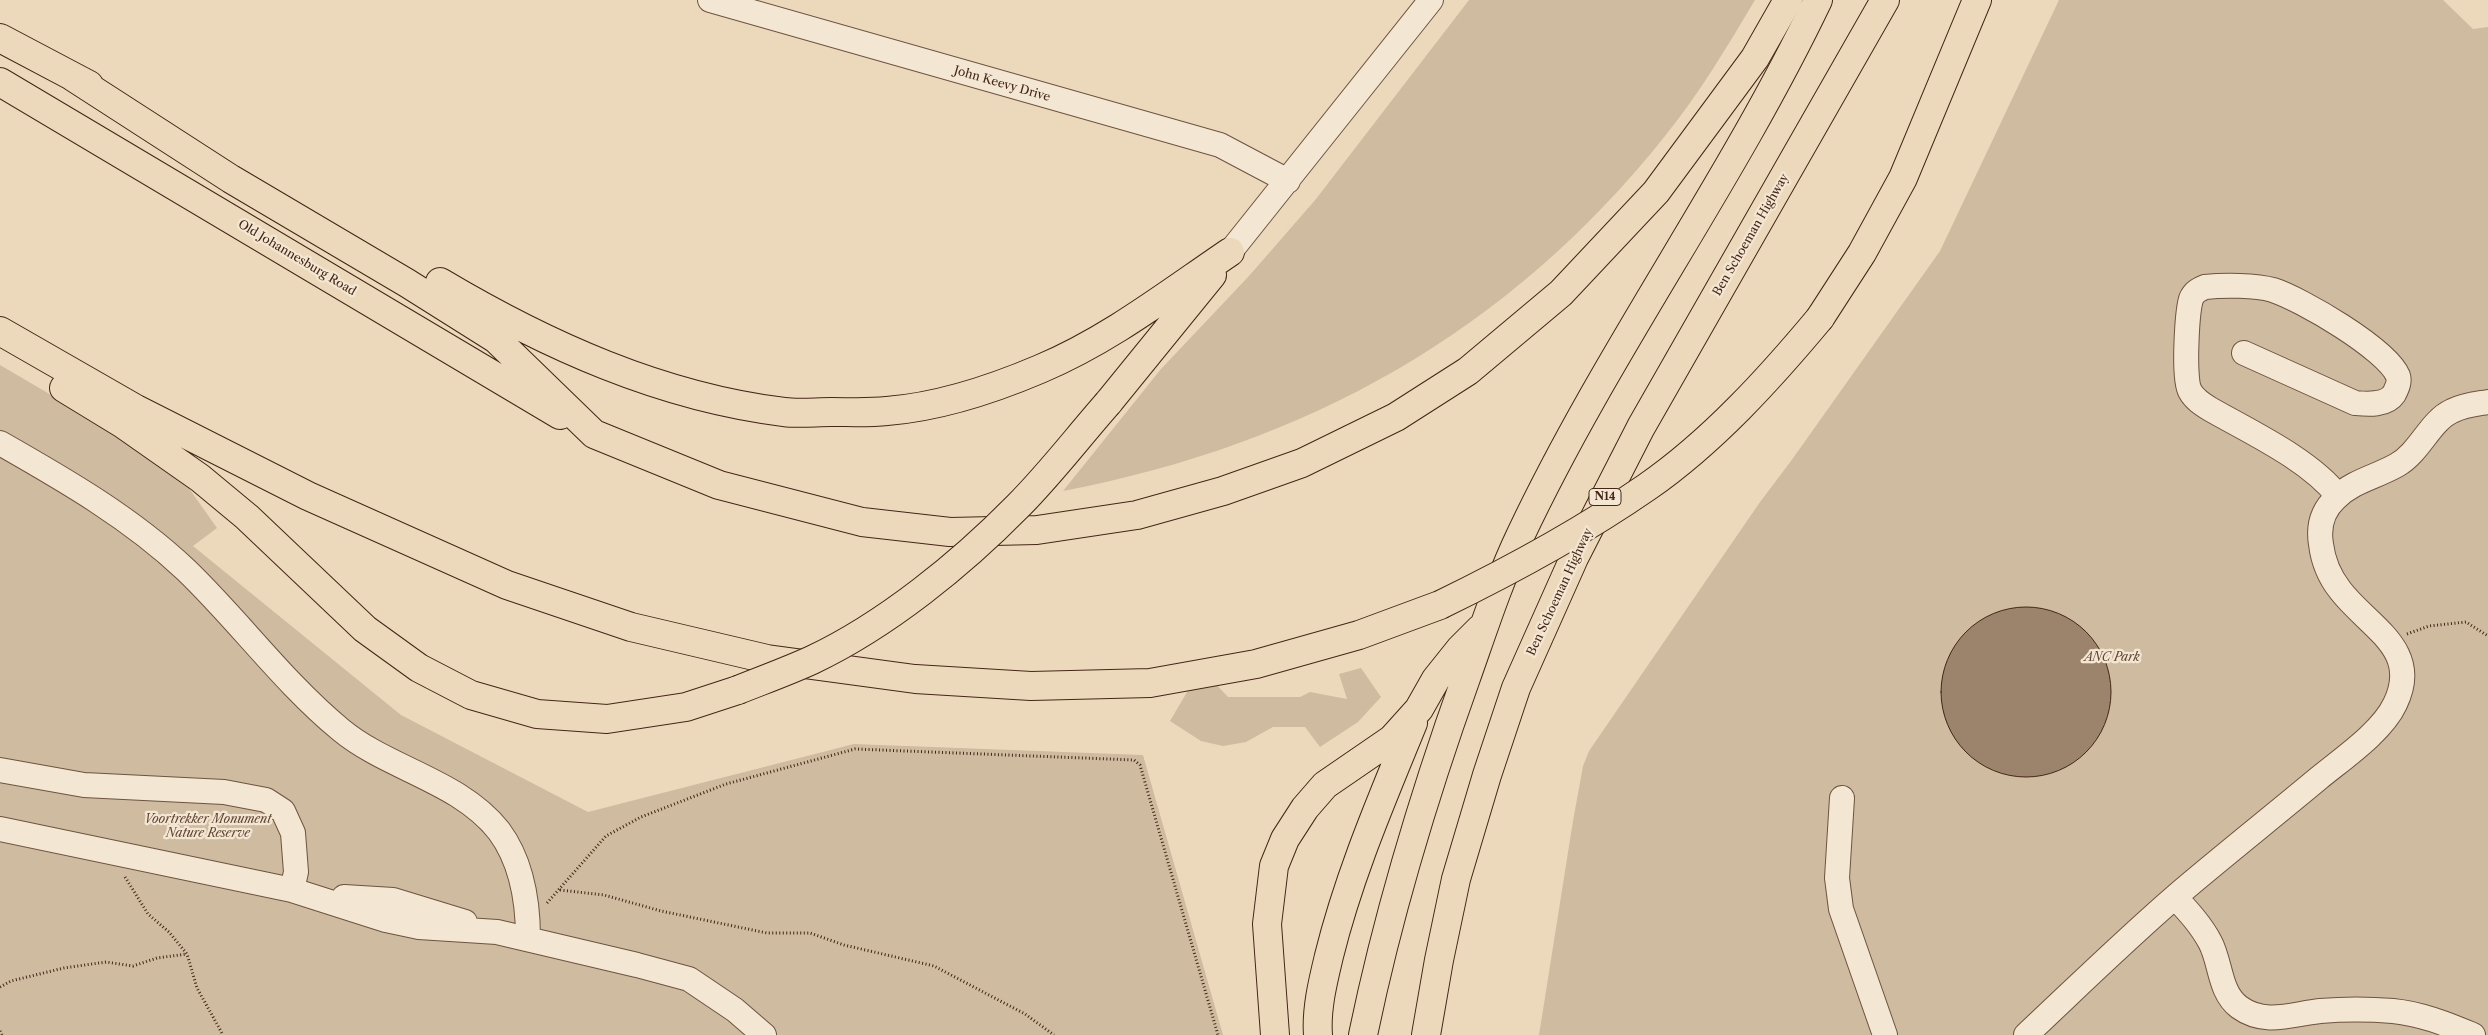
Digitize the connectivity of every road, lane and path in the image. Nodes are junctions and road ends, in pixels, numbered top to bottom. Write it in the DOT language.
graph roads {
  1 [pos="710,0"];
  2 [pos="1431,0"];
  3 [pos="1788,0"];
  4 [pos="1818,0"];
  5 [pos="1885,0"];
  6 [pos="1977,0"];
  7 [pos="0,38"];
  8 [pos="72,77"];
  9 [pos="0,82"];
  10 [pos="1288,181"];
  11 [pos="1230,252"];
  12 [pos="0,331"];
  13 [pos="0,349"];
  14 [pos="2244,353"];
  15 [pos="2488,402"];
  16 [pos="594,434"];
  17 [pos="0,443"];
  18 [pos="2338,496"];
  19 [pos="1486,624"];
  20 [pos="2488,636"];
  21 [pos="2392,644"];
  22 [pos="1419,709"];
  23 [pos="0,770"];
  24 [pos="1842,798"];
  25 [pos="0,829"];
  26 [pos="118,872"];
  27 [pos="560,890"];
  28 [pos="303,892"];
  29 [pos="2175,897"];
  30 [pos="528,907"];
  31 [pos="528,938"];
  32 [pos="187,954"];
  33 [pos="0,987"];
  34 [pos="0,1031"];
  35 [pos="2,1035"];
  36 [pos="223,1035"];
  37 [pos="764,1035"];
  38 [pos="1054,1035"];
  39 [pos="1218,1035"];
  40 [pos="1275,1035"];
  41 [pos="1318,1035"];
  42 [pos="1363,1035"];
  43 [pos="1426,1035"];
  44 [pos="1885,1035"];
  45 [pos="2026,1035"];
  46 [pos="2473,1035"];
  1 -- 10 [label="street, John Keevy Drive"];
  2 -- 10 [label="street"];
  3 -- 16 [label="main road, Old Johannesburg Road"];
  4 -- 19 [label="main road"];
  5 -- 43 [label="main road, Ben Schoeman Highway / N14"];
  6 -- 12 [label="main road, bridge"];
  7 -- 8 [label="main road"];
  8 -- 11 [label="main road"];
  8 -- 16 [label="main road"];
  9 -- 16 [label="main road, Old Johannesburg Road"];
  10 -- 11 [label="street"];
  11 -- 13 [label="main road, bridge"];
  14 -- 18 [label="street"];
  15 -- 18 [label="street"];
  17 -- 30 [label="street"];
  18 -- 21 [label="street"];
  19 -- 22 [label="main road"];
  19 -- 42 [label="main road"];
  20 -- 21 [label="path"];
  21 -- 29 [label="street"];
  22 -- 40 [label="main road"];
  22 -- 41 [label="main road"];
  23 -- 28 [label="street"];
  24 -- 44 [label="street"];
  25 -- 28 [label="street"];
  26 -- 32 [label="path"];
  27 -- 30 [label="path"];
  27 -- 38 [label="path"];
  27 -- 39 [label="path"];
  28 -- 31 [label="street"];
  29 -- 45 [label="street"];
  29 -- 46 [label="street"];
  30 -- 31 [label="street"];
  31 -- 37 [label="street"];
  32 -- 33 [label="path"];
  32 -- 36 [label="path"];
  34 -- 35 [label="path"];
}
